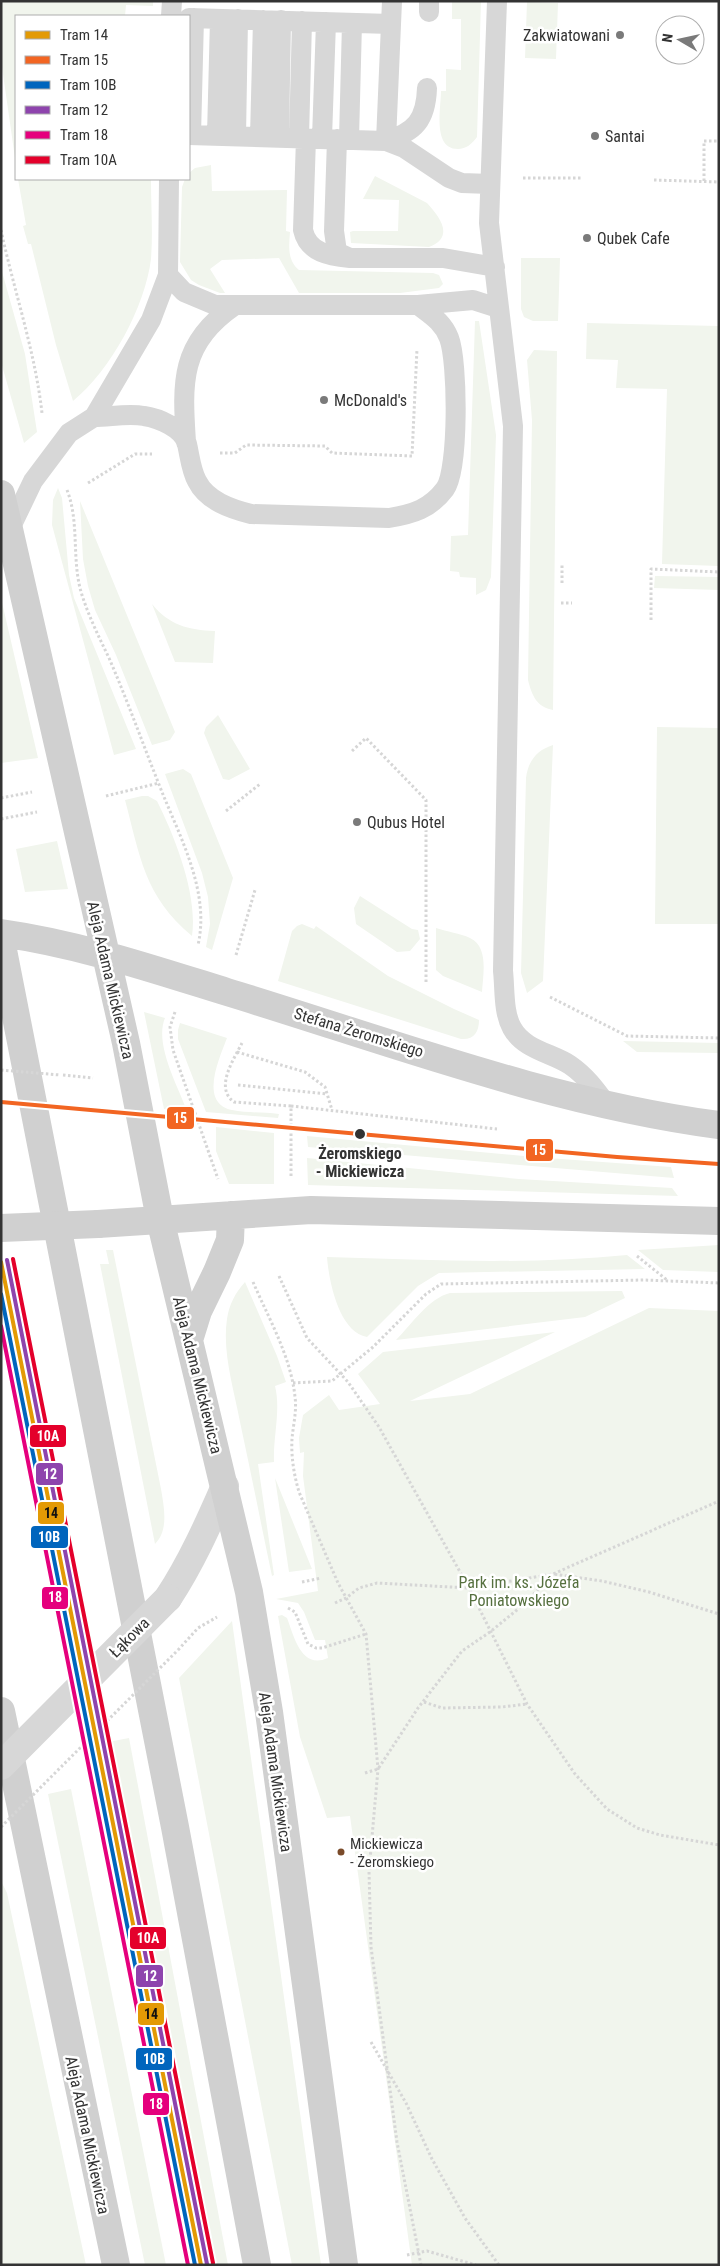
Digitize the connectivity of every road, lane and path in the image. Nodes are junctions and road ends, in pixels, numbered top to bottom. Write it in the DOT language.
graph roads {
  1 [pos="172,1"];
  2 [pos="392,1"];
  3 [pos="497,1"];
  4 [pos="171,15"];
  5 [pos="192,18"];
  6 [pos="229,19"];
  7 [pos="272,20"];
  8 [pos="302,21"];
  9 [pos="326,22"];
  10 [pos="352,23"];
  11 [pos="391,24"];
  12 [pos="427,88"];
  13 [pos="190,135"];
  14 [pos="227,136"];
  15 [pos="269,137"];
  16 [pos="323,138"];
  17 [pos="386,141"];
  18 [pos="719,141"];
  19 [pos="582,178"];
  20 [pos="168,180"];
  21 [pos="654,180"];
  22 [pos="490,181"];
  23 [pos="704,182"];
  24 [pos="719,182"];
  25 [pos="350,258"];
  26 [pos="495,267"];
  27 [pos="168,275"];
  28 [pos="418,305"];
  29 [pos="234,306"];
  30 [pos="498,308"];
  31 [pos="94,417"];
  32 [pos="187,447"];
  33 [pos="88,483"];
  34 [pos="1,494"];
  35 [pos="9,531"];
  36 [pos="562,564"];
  37 [pos="719,572"];
  38 [pos="562,583"];
  39 [pos="561,603"];
  40 [pos="572,603"];
  41 [pos="644,604"];
  42 [pos="652,604"];
  43 [pos="651,620"];
  44 [pos="352,751"];
  45 [pos="260,784"];
  46 [pos="36,791"];
  47 [pos="1,798"];
  48 [pos="226,811"];
  49 [pos="40,812"];
  50 [pos="1,820"];
  51 [pos="255,890"];
  52 [pos="1,933"];
  53 [pos="1,940"];
  54 [pos="105,955"];
  55 [pos="236,955"];
  56 [pos="426,982"];
  57 [pos="550,997"];
  58 [pos="719,1038"];
  59 [pos="242,1043"];
  60 [pos="237,1052"];
  61 [pos="1,1070"];
  62 [pos="93,1078"];
  63 [pos="238,1085"];
  64 [pos="327,1094"];
  65 [pos="607,1105"];
  66 [pos="291,1106"];
  67 [pos="332,1110"];
  68 [pos="719,1125"];
  69 [pos="497,1129"];
  70 [pos="291,1184"];
  71 [pos="231,1215"];
  72 [pos="160,1219"];
  73 [pos="719,1222"];
  74 [pos="1,1228"];
  75 [pos="279,1276"];
  76 [pos="719,1282"];
  77 [pos="189,1340"];
  78 [pos="340,1373"];
  79 [pos="293,1383"];
  80 [pos="225,1486"];
  81 [pos="719,1501"];
  82 [pos="553,1574"];
  83 [pos="322,1578"];
  84 [pos="302,1582"];
  85 [pos="469,1588"];
  86 [pos="335,1603"];
  87 [pos="719,1614"];
  88 [pos="490,1632"];
  89 [pos="178,1650"];
  90 [pos="424,1702"];
  91 [pos="526,1704"];
  92 [pos="1,1711"];
  93 [pos="1,1766"];
  94 [pos="365,1773"];
  95 [pos="1,1827"];
  96 [pos="719,1845"];
  97 [pos="371,2042"];
  98 [pos="407,2255"];
  99 [pos="116,2265"];
  100 [pos="257,2265"];
  101 [pos="344,2265"];
  102 [pos="476,2265"];
  103 [pos="499,2265"];
  1 -- 4 [label="lane"];
  2 -- 11 [label="lane"];
  3 -- 22 [label="lane"];
  5 -- 6 [label="lane"];
  5 -- 13 [label="lane"];
  6 -- 7 [label="lane"];
  6 -- 14 [label="lane"];
  7 -- 8 [label="lane"];
  7 -- 15 [label="lane"];
  8 -- 9 [label="lane"];
  8 -- 16 [label="lane"];
  9 -- 10 [label="lane"];
  9 -- 16 [label="lane"];
  10 -- 11 [label="lane"];
  10 -- 16 [label="lane"];
  11 -- 17 [label="lane"];
  12 -- 17 [label="lane"];
  13 -- 14 [label="lane"];
  14 -- 15 [label="lane"];
  15 -- 16 [label="lane"];
  16 -- 17 [label="lane"];
  16 -- 25 [label="lane"];
  16 -- 25 [label="lane"];
  17 -- 22 [label="lane"];
  18 -- 23 [label="path"];
  19 -- 22 [label="path"];
  20 -- 27 [label="lane"];
  21 -- 23 [label="path"];
  22 -- 26 [label="lane"];
  23 -- 24 [label="path"];
  25 -- 26 [label="lane"];
  26 -- 30 [label="lane"];
  27 -- 29 [label="lane"];
  27 -- 31 [label="lane"];
  28 -- 29 [label="lane"];
  28 -- 30 [label="lane"];
  28 -- 32 [label="path"];
  28 -- 32 [label="lane"];
  29 -- 32 [label="lane"];
  30 -- 65 [label="lane"];
  31 -- 32 [label="lane"];
  31 -- 35 [label="lane"];
  32 -- 33 [label="path"];
  34 -- 35 [label="main road, Aleja Adama Mickiewicza"];
  35 -- 54 [label="main road, Aleja Adama Mickiewicza"];
  36 -- 38 [label="path"];
  37 -- 42 [label="path"];
  39 -- 40 [label="path"];
  41 -- 42 [label="path"];
  42 -- 43 [label="path"];
  44 -- 56 [label="path"];
  45 -- 48 [label="path"];
  46 -- 47 [label="path"];
  49 -- 50 [label="path"];
  51 -- 55 [label="path"];
  52 -- 54 [label="main road, Stefana Żeromskiego"];
  53 -- 100 [label="main road"];
  54 -- 65 [label="main road, Stefana Żeromskiego"];
  54 -- 72 [label="main road, Aleja Adama Mickiewicza"];
  57 -- 58 [label="path"];
  59 -- 60 [label="path"];
  60 -- 64 [label="path"];
  60 -- 66 [label="path"];
  61 -- 62 [label="path, bridge"];
  63 -- 64 [label="path"];
  64 -- 67 [label="path"];
  65 -- 68 [label="main road, Stefana Żeromskiego"];
  66 -- 67 [label="path"];
  66 -- 70 [label="path"];
  67 -- 69 [label="path"];
  71 -- 72 [label="main road"];
  71 -- 73 [label="main road"];
  71 -- 77 [label="main road"];
  72 -- 74 [label="main road, bridge"];
  72 -- 77 [label="main road, Aleja Adama Mickiewicza"];
  75 -- 78 [label="path"];
  76 -- 78 [label="path"];
  77 -- 80 [label="main road, Aleja Adama Mickiewicza"];
  78 -- 79 [label="path"];
  78 -- 85 [label="path"];
  80 -- 93 [label="street, Łąkowa, bridge"];
  80 -- 101 [label="main road, Aleja Adama Mickiewicza"];
  81 -- 82 [label="path"];
  82 -- 85 [label="path"];
  82 -- 87 [label="path"];
  82 -- 88 [label="path"];
  83 -- 84 [label="path"];
  85 -- 86 [label="path"];
  85 -- 88 [label="path"];
  88 -- 90 [label="path"];
  88 -- 91 [label="path"];
  89 -- 95 [label="path, bridge"];
  90 -- 91 [label="path"];
  90 -- 94 [label="path"];
  91 -- 96 [label="path"];
  92 -- 99 [label="main road, Aleja Adama Mickiewicza"];
  97 -- 103 [label="path"];
  98 -- 102 [label="path"];
}
